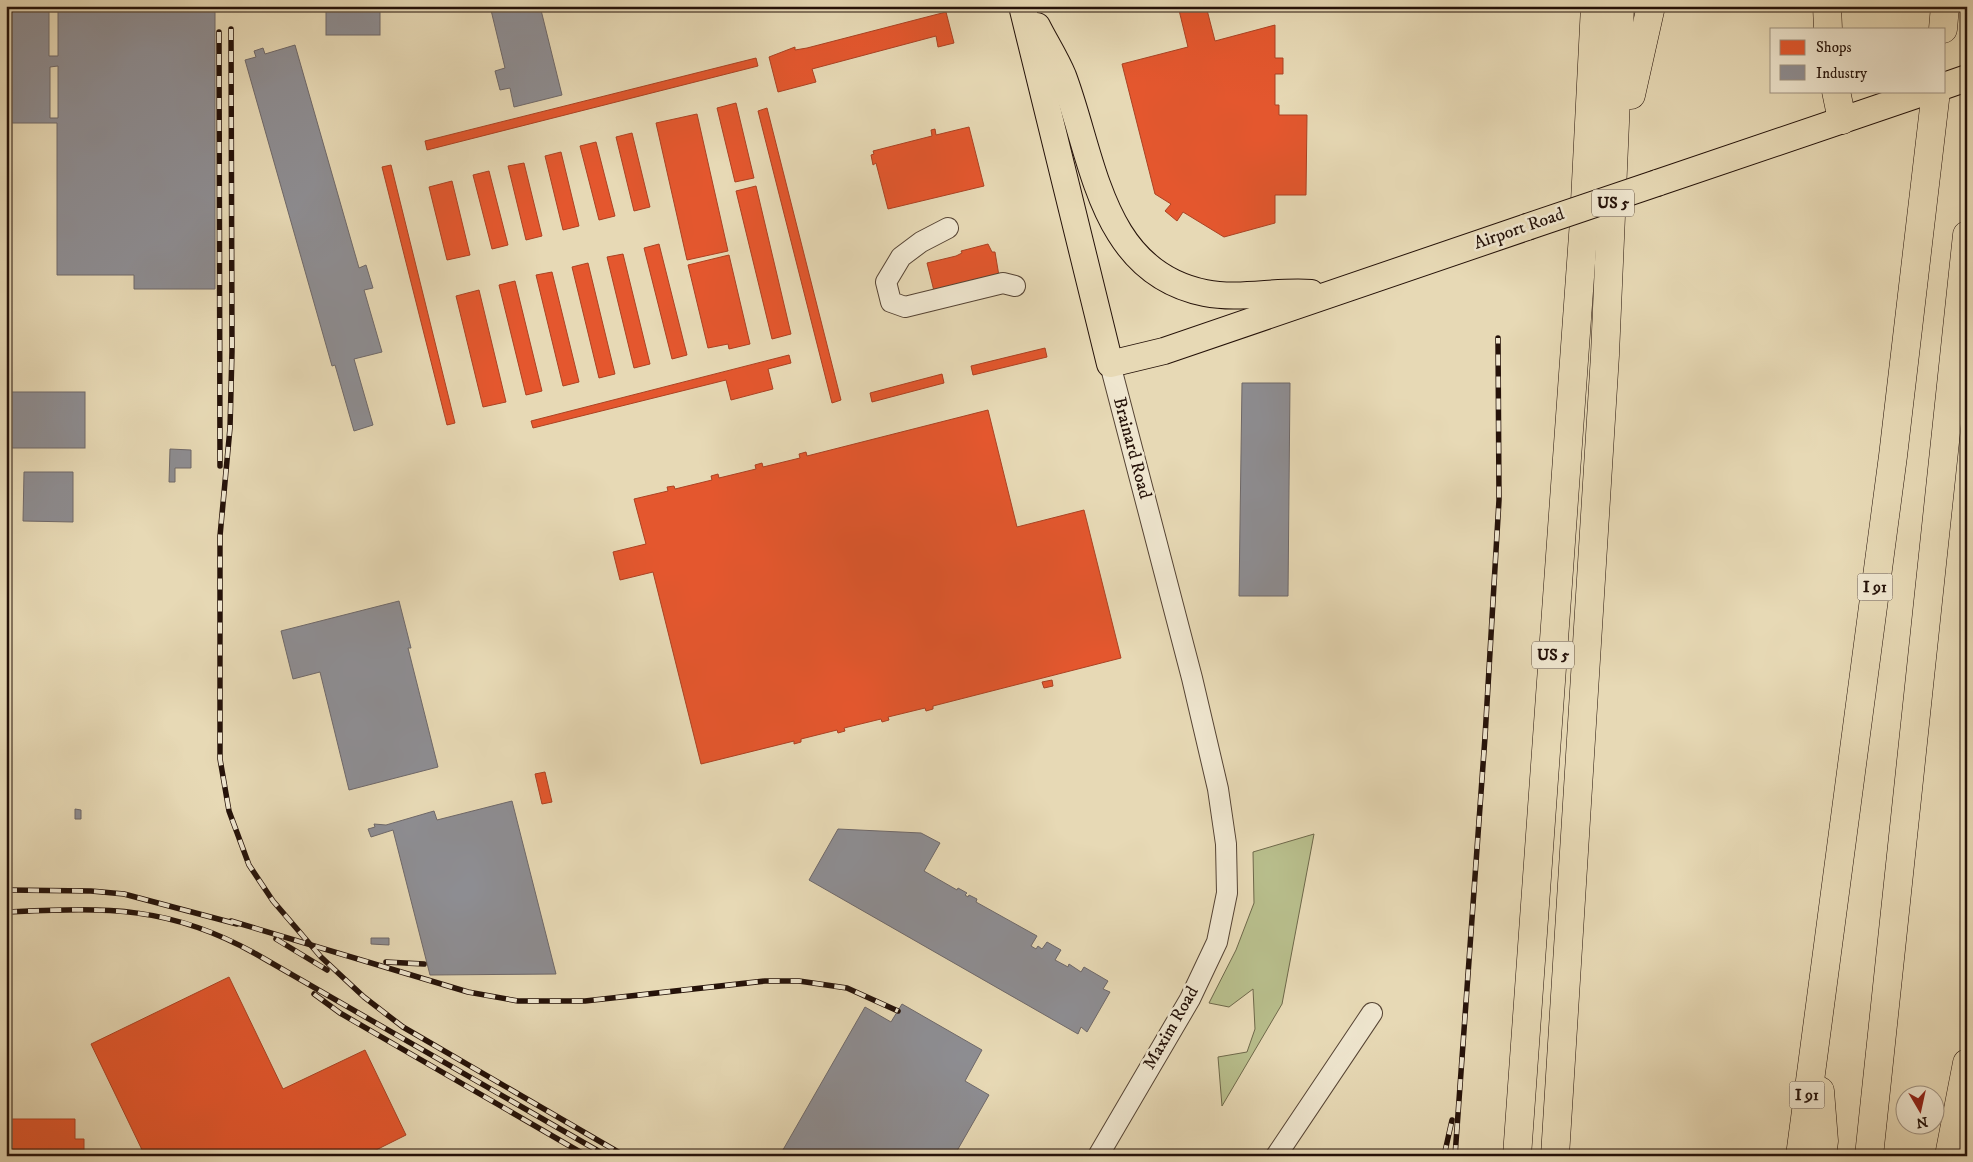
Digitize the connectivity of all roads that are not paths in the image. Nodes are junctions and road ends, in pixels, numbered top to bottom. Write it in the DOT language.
graph roads {
  1 [pos="1022,6"];
  2 [pos="1026,6"];
  3 [pos="1576,6"];
  4 [pos="1595,6"];
  5 [pos="1620,6"];
  6 [pos="1651,6"];
  7 [pos="1827,6"];
  8 [pos="1945,6"];
  9 [pos="1828,28"];
  10 [pos="1943,28"];
  11 [pos="1967,78"];
  12 [pos="1946,85"];
  13 [pos="1836,92"];
  14 [pos="1925,92"];
  15 [pos="1936,92"];
  16 [pos="1842,120"];
  17 [pos="1588,154"];
  18 [pos="948,228"];
  19 [pos="1967,235"];
  20 [pos="1015,286"];
  21 [pos="1322,296"];
  22 [pos="1110,364"];
  23 [pos="1602,399"];
  24 [pos="1909,785"];
  25 [pos="1227,893"];
  26 [pos="1372,1013"];
  27 [pos="1815,1035"];
  28 [pos="1967,1063"];
  29 [pos="1098,1156"];
  30 [pos="1276,1156"];
  31 [pos="1517,1156"];
  32 [pos="1555,1156"];
  33 [pos="1800,1156"];
  34 [pos="1822,1156"];
  35 [pos="1850,1156"];
  36 [pos="1869,1156"];
  37 [pos="1948,1156"];
  1 -- 22 [label="main road, Brainard Road"];
  2 -- 21 [label="main road"];
  3 -- 17 [label="highway"];
  4 -- 17 [label="highway, US 5"];
  5 -- 23 [label="highway, US 5"];
  6 -- 23 [label="highway"];
  7 -- 9 [label="highway"];
  8 -- 10 [label="highway"];
  11 -- 12 [label="main road"];
  13 -- 16 [label="highway"];
  14 -- 16 [label="main road, Airport Road"];
  15 -- 27 [label="highway, I 91"];
  16 -- 21 [label="main road, Airport Road, bridge"];
  17 -- 31 [label="highway, US 5"];
  18 -- 20 [label="street"];
  19 -- 24 [label="highway"];
  21 -- 22 [label="main road, Airport Road"];
  22 -- 25 [label="street, Brainard Road"];
  23 -- 32 [label="highway, US 5"];
  24 -- 35 [label="highway"];
  24 -- 36 [label="highway"];
  25 -- 29 [label="street, Maxim Road"];
  26 -- 30 [label="street"];
  27 -- 33 [label="highway, I 91"];
  27 -- 34 [label="highway"];
  28 -- 37 [label="highway"];
}
